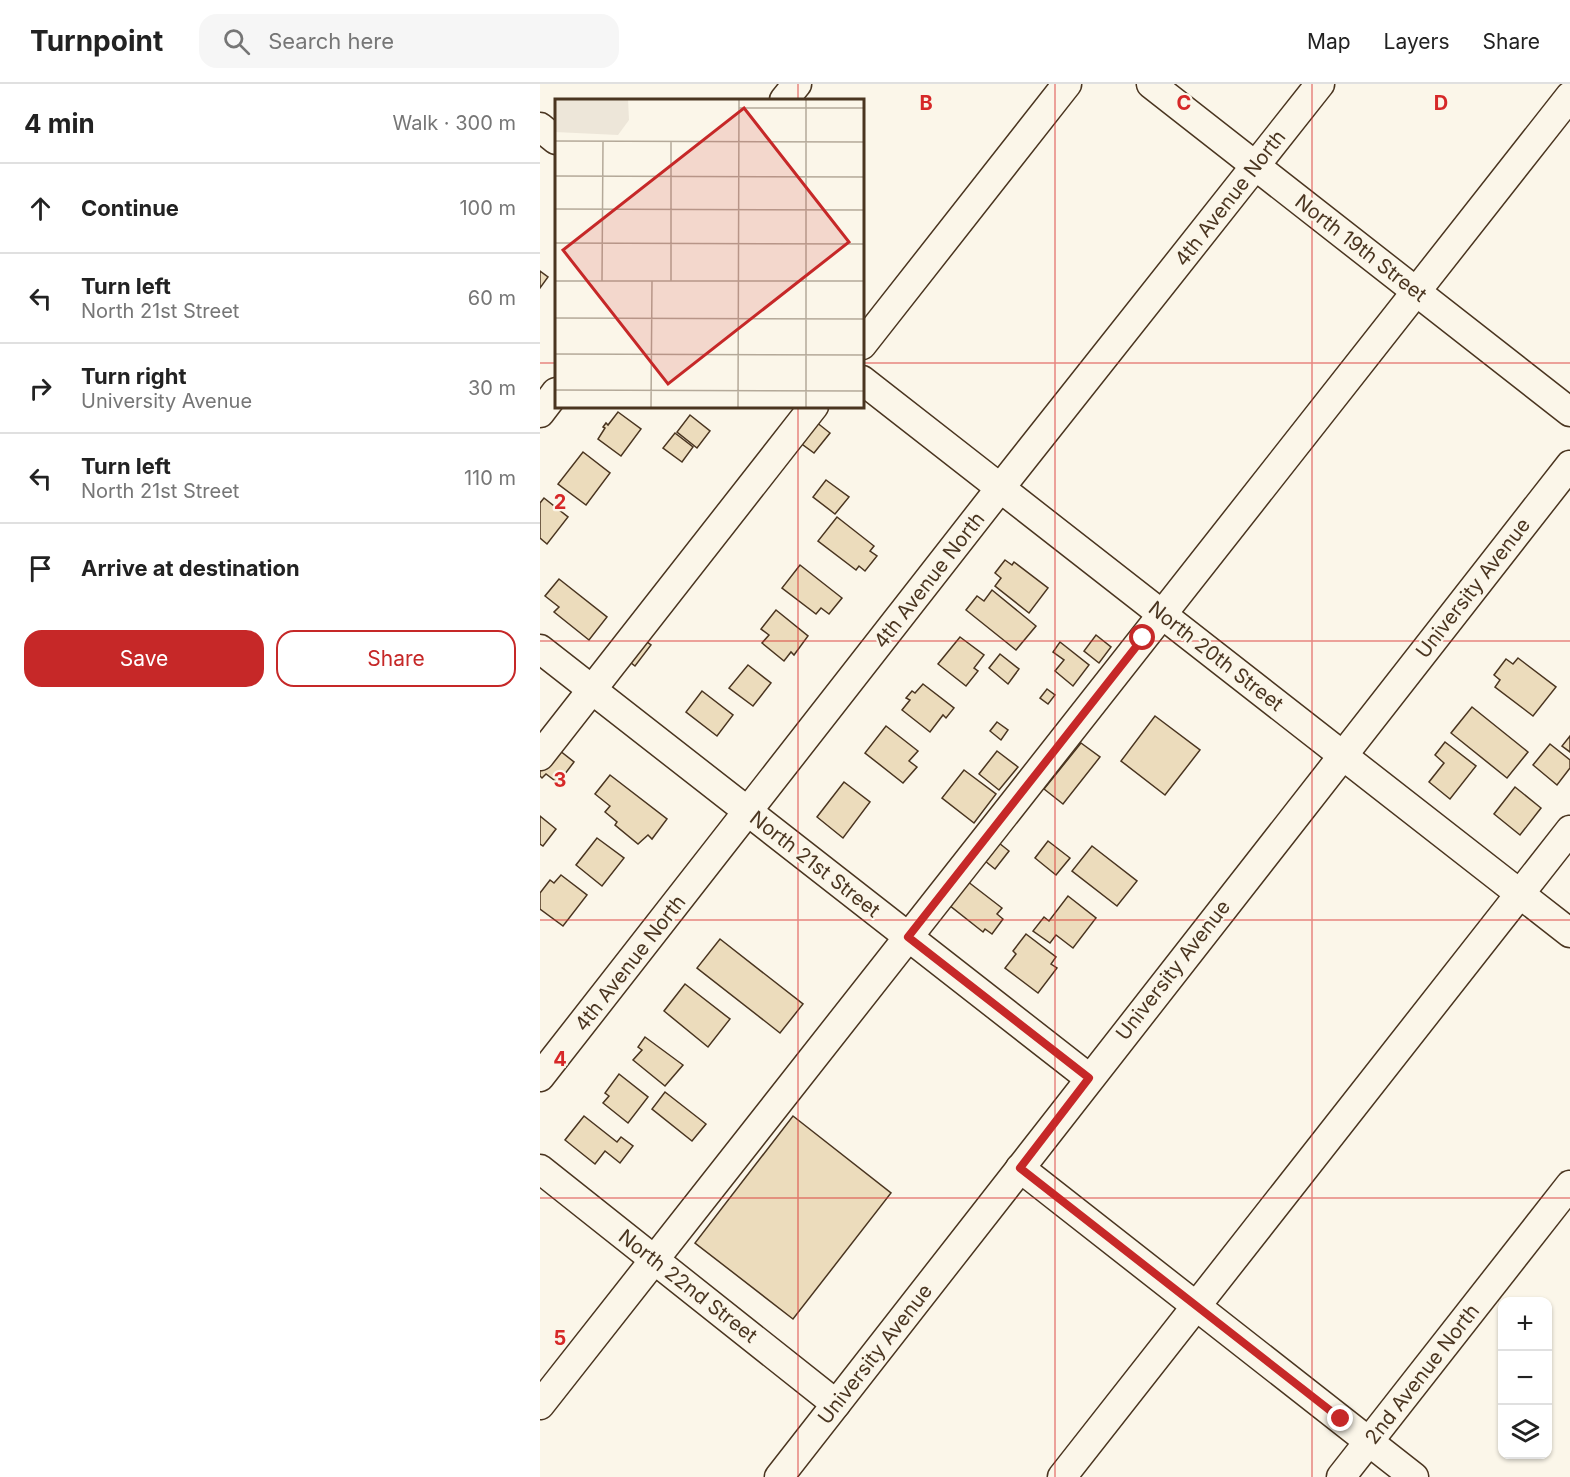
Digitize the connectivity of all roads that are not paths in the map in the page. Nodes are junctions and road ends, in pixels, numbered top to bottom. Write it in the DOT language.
graph roads {
  1 [pos="797,84"];
  2 [pos="1067,84"];
  3 [pos="1151,84"];
  4 [pos="1320,84"];
  5 [pos="1570,96"];
  6 [pos="785,99"];
  7 [pos="540,127"];
  8 [pos="555,139"];
  9 [pos="1256,166"];
  10 [pos="1416,291"];
  11 [pos="864,342"];
  12 [pos="864,382"];
  13 [pos="555,393"];
  14 [pos="812,408"];
  15 [pos="1570,412"];
  16 [pos="540,413"];
  17 [pos="1570,465"];
  18 [pos="1001,487"];
  19 [pos="1162,614"];
  20 [pos="540,649"];
  21 [pos="592,690"];
  22 [pos="1342,754"];
  23 [pos="540,756"];
  24 [pos="748,812"];
  25 [pos="1570,830"];
  26 [pos="1520,894"];
  27 [pos="1570,933"];
  28 [pos="908,937"];
  29 [pos="540,1077"];
  30 [pos="1089,1078"];
  31 [pos="1020,1168"];
  32 [pos="540,1169"];
  33 [pos="1570,1185"];
  34 [pos="654,1259"];
  35 [pos="1196,1306"];
  36 [pos="836,1404"];
  37 [pos="540,1405"];
  38 [pos="1369,1441"];
  39 [pos="779,1477"];
  40 [pos="1062,1477"];
  41 [pos="1341,1477"];
  42 [pos="1414,1477"];
  1 -- 6 [label="street"];
  2 -- 11 [label="street"];
  3 -- 9 [label="street, North 19th Street"];
  4 -- 9 [label="street, 4th Avenue North"];
  5 -- 10 [label="street"];
  7 -- 8 [label="street"];
  9 -- 10 [label="street, North 19th Street"];
  9 -- 18 [label="street, 4th Avenue North"];
  10 -- 15 [label="street, North 19th Street"];
  10 -- 19 [label="street"];
  12 -- 18 [label="street, North 20th Street"];
  13 -- 16 [label="street"];
  14 -- 21 [label="street"];
  17 -- 22 [label="street, University Avenue"];
  18 -- 19 [label="street, North 20th Street"];
  18 -- 24 [label="street, 4th Avenue North"];
  19 -- 22 [label="street, North 20th Street"];
  19 -- 28 [label="street"];
  20 -- 21 [label="street, North 21st Street"];
  21 -- 23 [label="street"];
  21 -- 24 [label="street, North 21st Street"];
  22 -- 26 [label="street, North 20th Street"];
  22 -- 30 [label="street, University Avenue"];
  24 -- 28 [label="street, North 21st Street"];
  24 -- 29 [label="street, 4th Avenue North"];
  25 -- 26 [label="street"];
  26 -- 27 [label="street, North 20th Street"];
  26 -- 35 [label="street"];
  28 -- 30 [label="street, North 21st Street"];
  28 -- 34 [label="street"];
  30 -- 31 [label="street, University Avenue"];
  31 -- 35 [label="street"];
  31 -- 36 [label="street, University Avenue"];
  32 -- 34 [label="street, North 22nd Street"];
  33 -- 38 [label="street, 2nd Avenue North"];
  34 -- 36 [label="street, North 22nd Street"];
  34 -- 37 [label="street"];
  35 -- 38 [label="street"];
  35 -- 40 [label="street"];
  36 -- 39 [label="street, University Avenue"];
  38 -- 41 [label="street, 2nd Avenue North"];
  38 -- 42 [label="street"];
}
